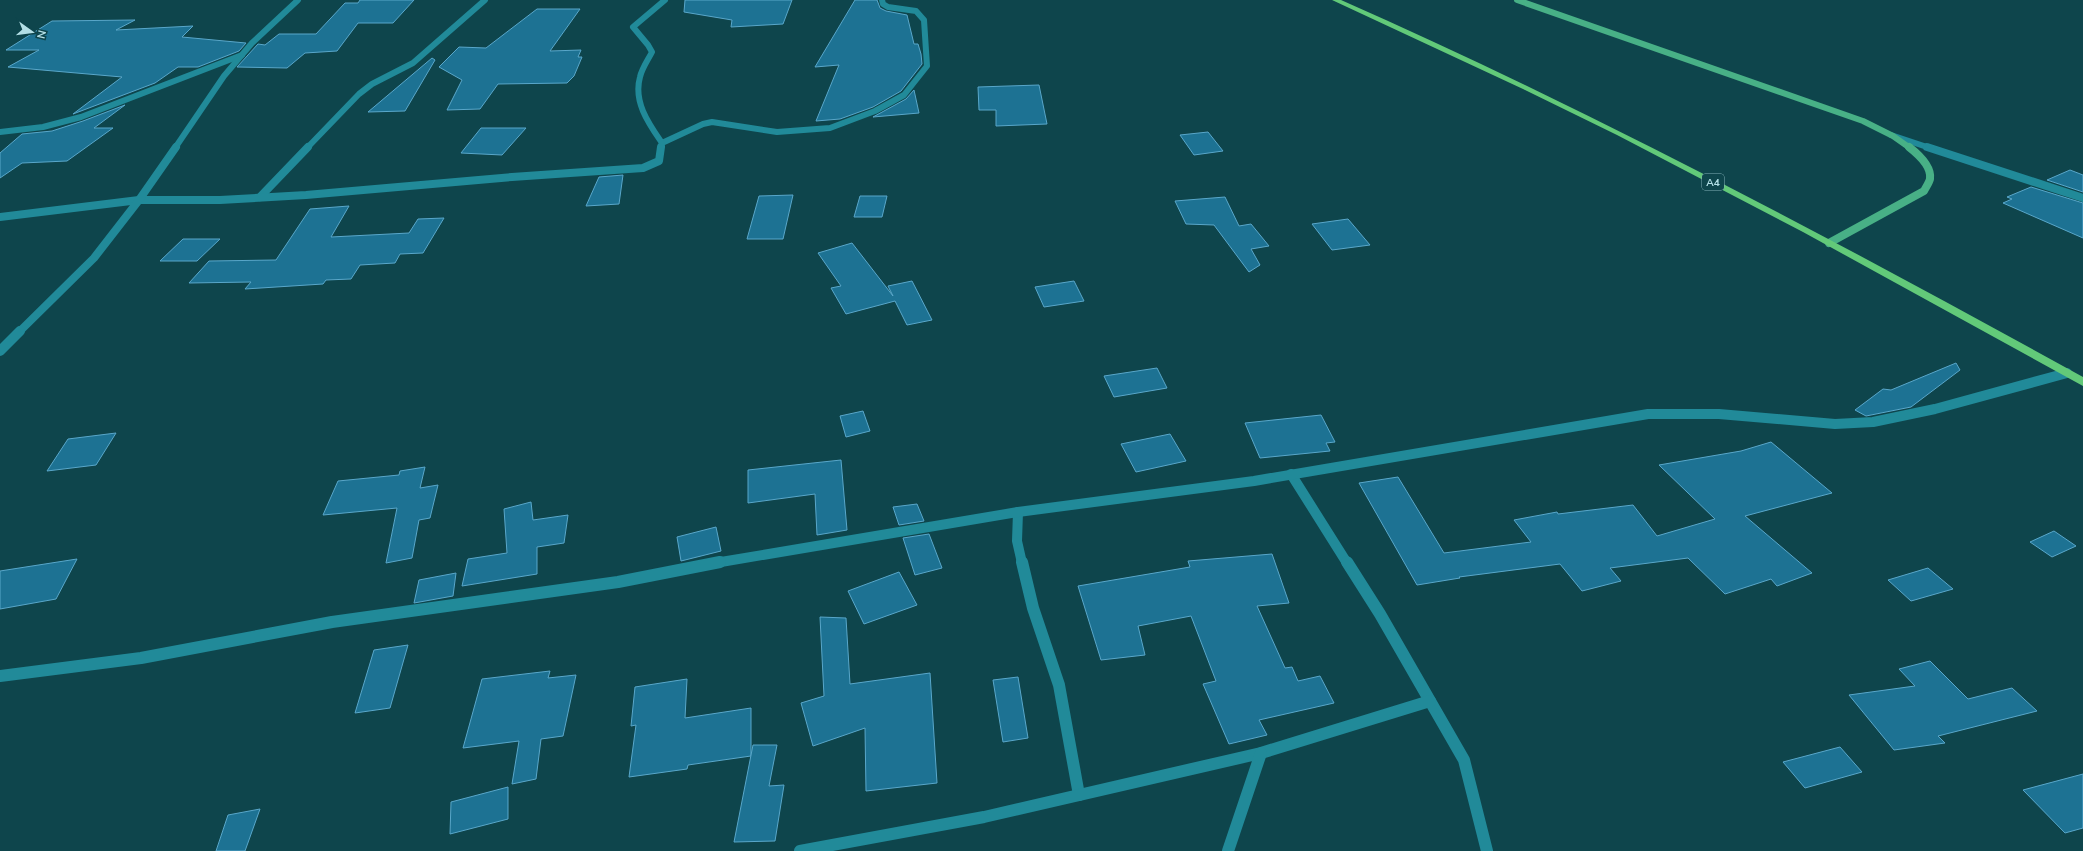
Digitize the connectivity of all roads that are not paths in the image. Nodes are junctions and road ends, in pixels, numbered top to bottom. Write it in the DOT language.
graph roads {
  1 [pos="298,0"];
  2 [pos="485,0"];
  3 [pos="665,0"];
  4 [pos="882,0"];
  5 [pos="1335,0"];
  6 [pos="1517,0"];
  7 [pos="242,55"];
  8 [pos="0,132"];
  9 [pos="1891,134"];
  10 [pos="662,143"];
  11 [pos="260,197"];
  12 [pos="2083,198"];
  13 [pos="139,200"];
  14 [pos="0,217"];
  15 [pos="1829,243"];
  16 [pos="0,351"];
  17 [pos="2067,373"];
  18 [pos="2083,382"];
  19 [pos="1291,474"];
  20 [pos="1018,512"];
  21 [pos="0,676"];
  22 [pos="1430,701"];
  23 [pos="1261,753"];
  24 [pos="1079,795"];
  25 [pos="800,851"];
  26 [pos="1228,851"];
  27 [pos="1487,851"];
  1 -- 7 [label="street"];
  2 -- 11 [label="street"];
  3 -- 10 [label="street"];
  4 -- 10 [label="street"];
  5 -- 15 [label="highway, A4"];
  6 -- 9 [label="main road"];
  7 -- 8 [label="street"];
  7 -- 13 [label="street"];
  9 -- 12 [label="street"];
  9 -- 15 [label="main road"];
  10 -- 11 [label="street"];
  11 -- 13 [label="street"];
  13 -- 14 [label="street"];
  13 -- 16 [label="street"];
  15 -- 17 [label="highway, A4"];
  17 -- 18 [label="highway, A4"];
  17 -- 19 [label="street"];
  19 -- 20 [label="street"];
  19 -- 22 [label="street"];
  20 -- 21 [label="street"];
  20 -- 24 [label="street"];
  22 -- 23 [label="street"];
  22 -- 27 [label="street"];
  23 -- 24 [label="street"];
  23 -- 26 [label="street"];
  24 -- 25 [label="street"];
}
